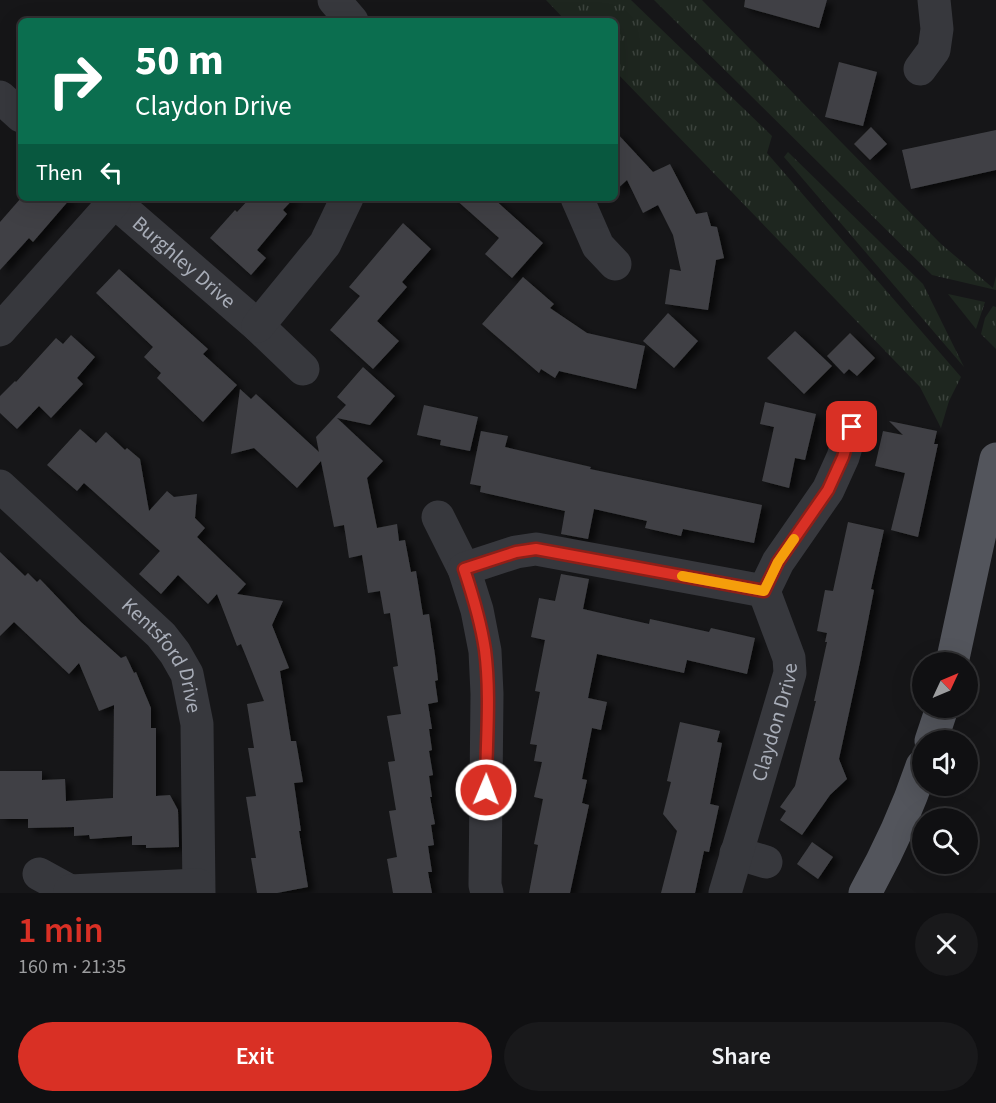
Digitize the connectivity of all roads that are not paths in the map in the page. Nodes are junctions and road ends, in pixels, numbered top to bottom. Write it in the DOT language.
graph roads {
  1 [pos="334,0"];
  2 [pos="934,0"];
  3 [pos="349,18"];
  4 [pos="920,69"];
  5 [pos="0,97"];
  6 [pos="18,113"];
  7 [pos="111,201"];
  8 [pos="113,201"];
  9 [pos="346,201"];
  10 [pos="578,201"];
  11 [pos="615,264"];
  12 [pos="258,326"];
  13 [pos="0,330"];
  14 [pos="303,369"];
  15 [pos="852,427"];
  16 [pos="996,459"];
  17 [pos="0,486"];
  18 [pos="438,517"];
  19 [pos="464,569"];
  20 [pos="764,591"];
  21 [pos="954,652"];
  22 [pos="912,796"];
  23 [pos="39,874"];
  24 [pos="198,889"];
  25 [pos="70,892"];
  26 [pos="487,893"];
  27 [pos="725,893"];
  28 [pos="865,893"];
  1 -- 3 [label="street"];
  2 -- 4 [label="street"];
  5 -- 6 [label="street"];
  7 -- 13 [label="street"];
  8 -- 12 [label="street, Burghley Drive"];
  9 -- 12 [label="street"];
  10 -- 11 [label="street"];
  12 -- 14 [label="street, Burghley Drive"];
  15 -- 20 [label="street"];
  16 -- 21 [label="main road"];
  17 -- 24 [label="street, Kentsford Drive"];
  18 -- 19 [label="street"];
  19 -- 20 [label="street"];
  19 -- 26 [label="street"];
  20 -- 27 [label="street, Claydon Drive"];
  22 -- 28 [label="main road"];
  23 -- 25 [label="street, Kentsford Drive"];
  24 -- 25 [label="street, Kentsford Drive"];
}
